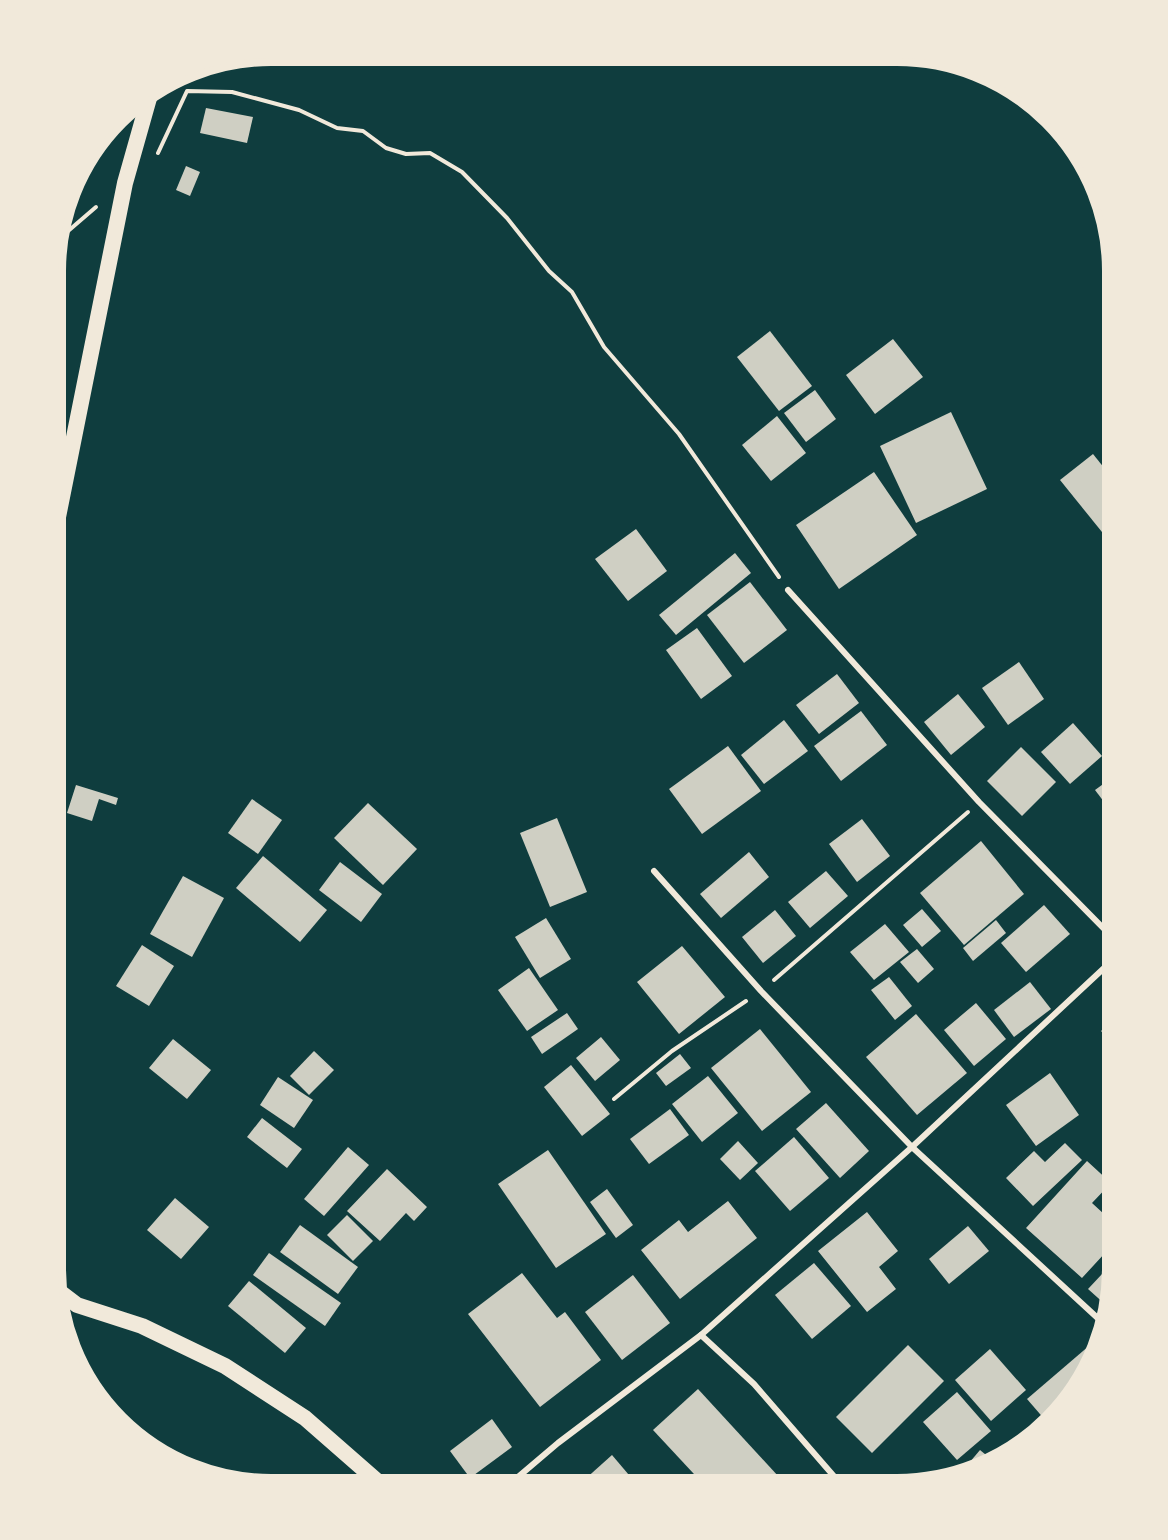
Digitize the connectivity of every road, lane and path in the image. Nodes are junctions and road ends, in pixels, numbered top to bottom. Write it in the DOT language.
graph roads {
  1 [pos="148,102"];
  2 [pos="154,157"];
  3 [pos="125,183"];
  4 [pos="65,234"];
  5 [pos="62,496"];
  6 [pos="788,590"];
  7 [pos="979,802"];
  8 [pos="654,871"];
  9 [pos="1106,931"];
  10 [pos="1106,966"];
  11 [pos="761,991"];
  12 [pos="614,1100"];
  13 [pos="912,1147"];
  14 [pos="63,1294"];
  15 [pos="77,1305"];
  16 [pos="65,1306"];
  17 [pos="1099,1320"];
  18 [pos="701,1335"];
  19 [pos="374,1478"];
  20 [pos="517,1478"];
  21 [pos="835,1478"];
  1 -- 3 [label="highway"];
  2 -- 6 [label="path"];
  3 -- 4 [label="path"];
  3 -- 5 [label="highway"];
  6 -- 7 [label="street"];
  7 -- 9 [label="street"];
  7 -- 11 [label="path"];
  8 -- 11 [label="street"];
  10 -- 13 [label="street"];
  11 -- 12 [label="path"];
  11 -- 13 [label="street"];
  13 -- 17 [label="street"];
  13 -- 18 [label="street"];
  14 -- 15 [label="highway"];
  15 -- 16 [label="highway"];
  15 -- 19 [label="highway"];
  18 -- 20 [label="street"];
  18 -- 21 [label="street"];
}
